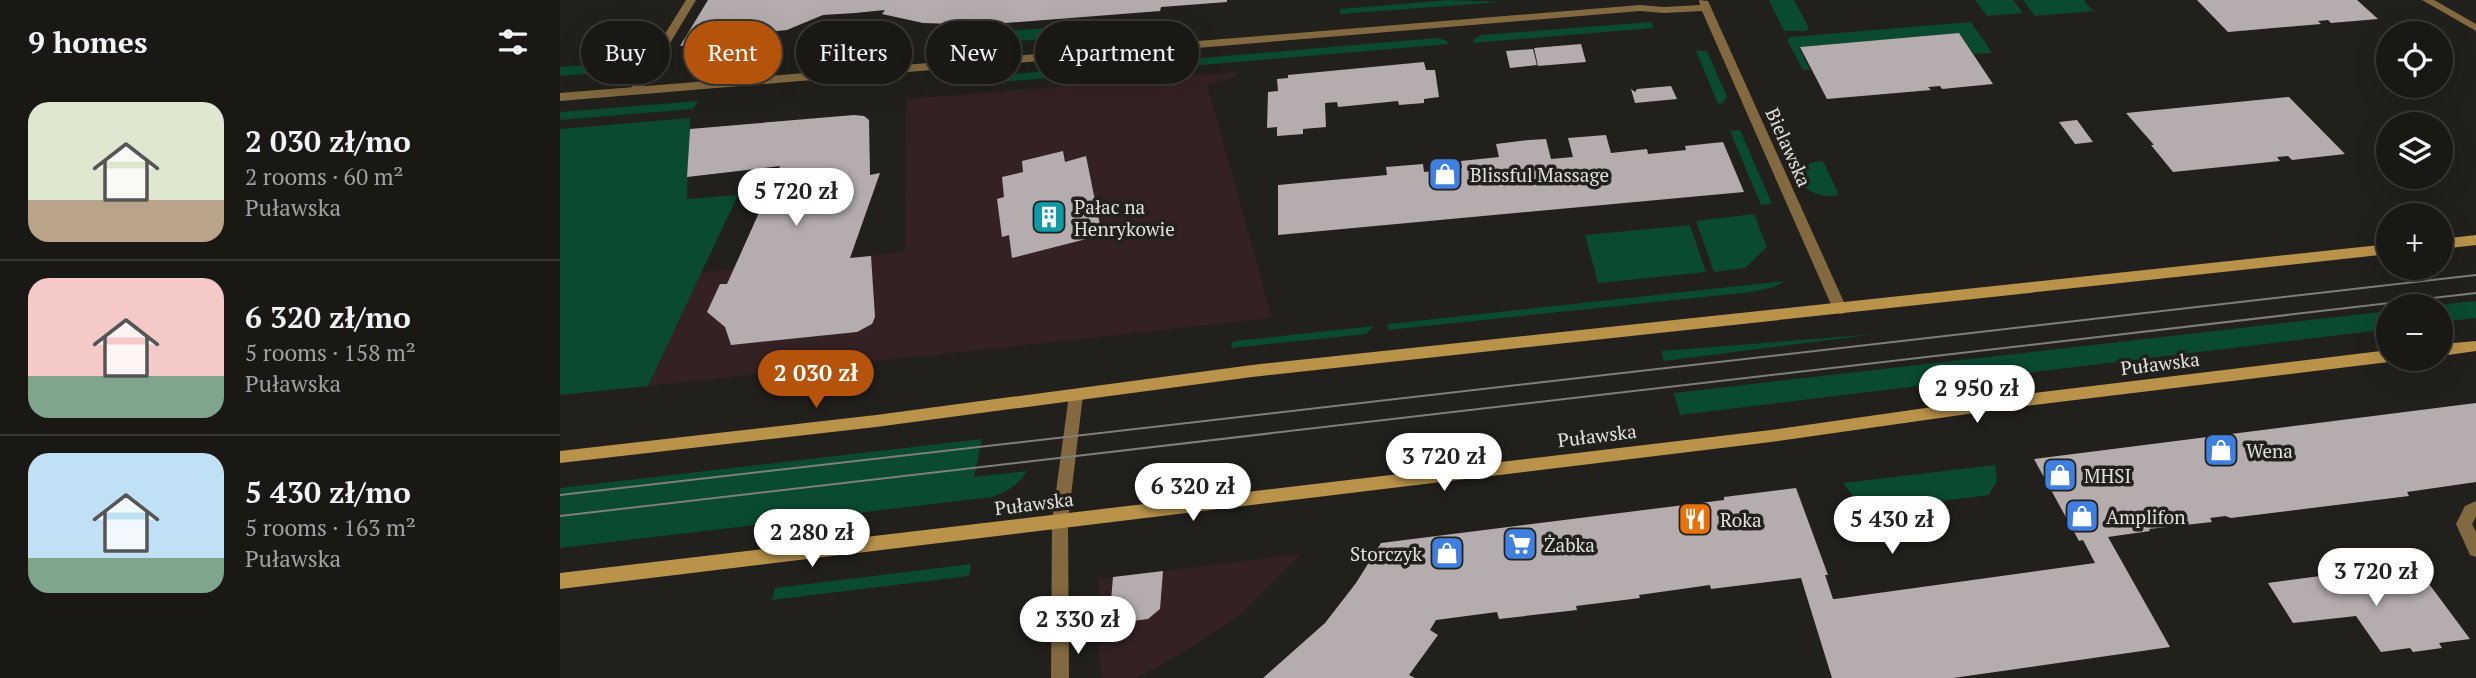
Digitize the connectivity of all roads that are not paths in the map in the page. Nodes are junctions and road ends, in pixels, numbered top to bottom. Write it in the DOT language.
graph roads {
  1 [pos="691,0"];
  2 [pos="2427,0"];
  3 [pos="1704,4"];
  4 [pos="2476,28"];
  5 [pos="636,90"];
  6 [pos="560,97"];
  7 [pos="2476,240"];
  8 [pos="2453,243"];
  9 [pos="2376,250"];
  10 [pos="1839,309"];
  11 [pos="2476,346"];
  12 [pos="2453,349"];
  13 [pos="2376,358"];
  14 [pos="1076,395"];
  15 [pos="560,457"];
  16 [pos="2476,508"];
  17 [pos="1060,520"];
  18 [pos="2476,550"];
  19 [pos="560,581"];
  20 [pos="1060,678"];
  1 -- 5 [label="street"];
  2 -- 4 [label="street"];
  3 -- 5 [label="street"];
  3 -- 10 [label="street, Bielawska"];
  5 -- 6 [label="street"];
  7 -- 8 [label="main road"];
  9 -- 10 [label="main road"];
  10 -- 14 [label="main road"];
  11 -- 12 [label="main road"];
  13 -- 17 [label="main road, Puławska"];
  14 -- 15 [label="main road"];
  14 -- 17 [label="street"];
  16 -- 18 [label="street"];
  17 -- 19 [label="main road, Puławska"];
  17 -- 20 [label="street"];
}
